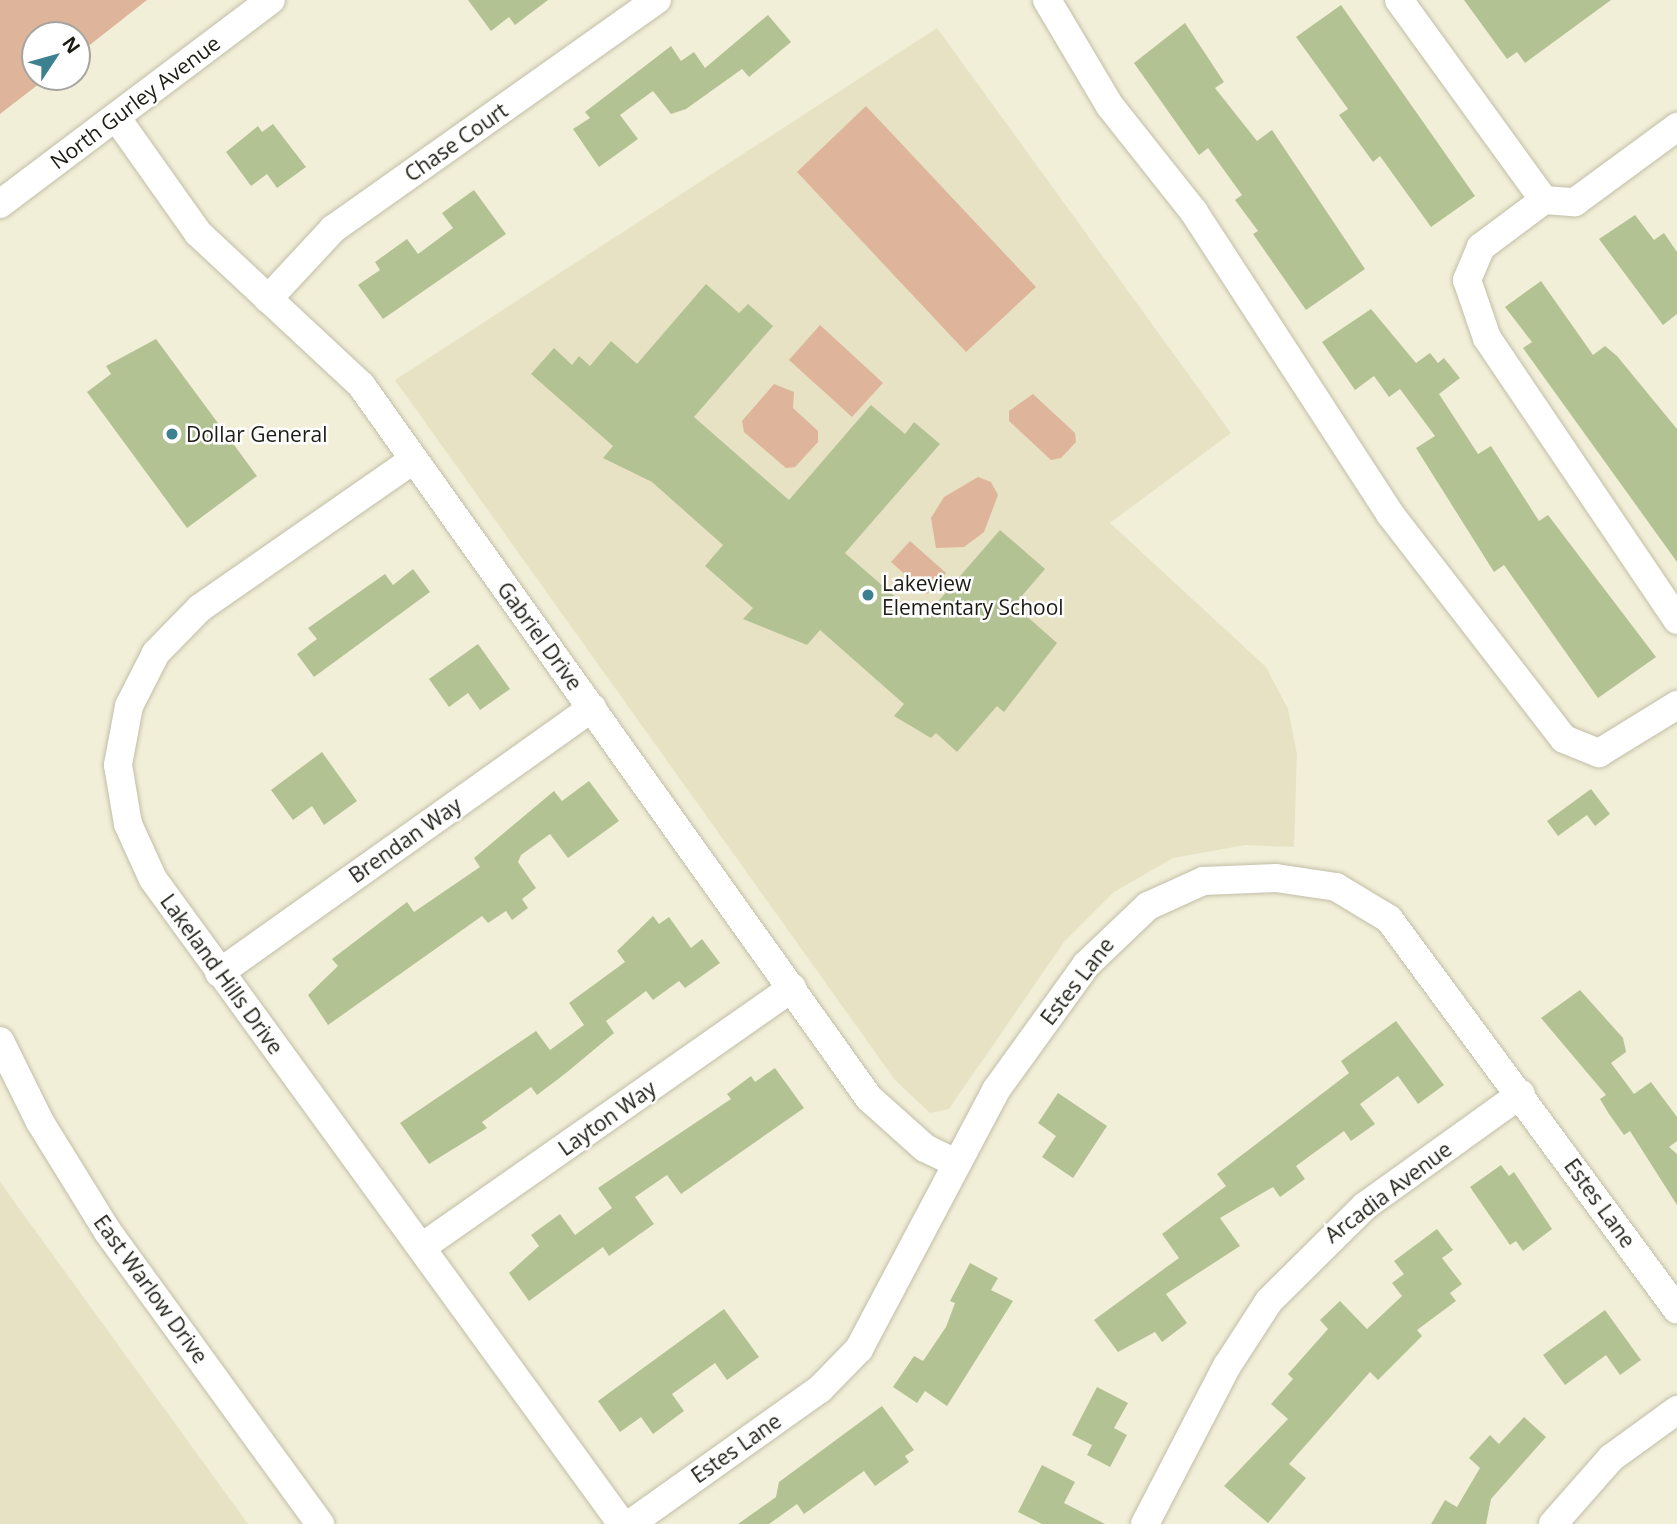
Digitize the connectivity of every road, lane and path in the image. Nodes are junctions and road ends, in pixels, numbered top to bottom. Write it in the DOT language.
graph roads {
  1 [pos="271,0"];
  2 [pos="657,0"];
  3 [pos="1047,0"];
  4 [pos="1399,0"];
  5 [pos="116,117"];
  6 [pos="1677,127"];
  7 [pos="1544,200"];
  8 [pos="0,204"];
  9 [pos="268,299"];
  10 [pos="413,460"];
  11 [pos="1677,620"];
  12 [pos="1677,705"];
  13 [pos="592,708"];
  14 [pos="219,973"];
  15 [pos="792,988"];
  16 [pos="0,1041"];
  17 [pos="1521,1094"];
  18 [pos="954,1162"];
  19 [pos="422,1247"];
  20 [pos="1677,1309"];
  21 [pos="1677,1410"];
  22 [pos="320,1524"];
  23 [pos="622,1524"];
  24 [pos="630,1524"];
  25 [pos="1145,1524"];
  26 [pos="1553,1524"];
  1 -- 5 [label="street, North Gurley Avenue"];
  2 -- 9 [label="street, Chase Court"];
  3 -- 12 [label="street"];
  4 -- 7 [label="street"];
  5 -- 8 [label="street, North Gurley Avenue"];
  5 -- 9 [label="street, Gabriel Drive"];
  6 -- 7 [label="street"];
  7 -- 11 [label="street"];
  9 -- 10 [label="street, Gabriel Drive"];
  10 -- 13 [label="street, Gabriel Drive"];
  10 -- 14 [label="street, Lakeland Hills Drive"];
  13 -- 14 [label="street, Brendan Way"];
  13 -- 15 [label="street, Gabriel Drive"];
  14 -- 19 [label="street, Lakeland Hills Drive"];
  15 -- 18 [label="street, Gabriel Drive"];
  15 -- 19 [label="street, Layton Way"];
  16 -- 22 [label="street, East Warlow Drive"];
  17 -- 18 [label="street, Estes Lane"];
  17 -- 20 [label="street, Estes Lane"];
  17 -- 25 [label="street, Arcadia Avenue"];
  18 -- 24 [label="street, Estes Lane"];
  19 -- 23 [label="street, Lakeland Hills Drive"];
  21 -- 26 [label="street"];
}
